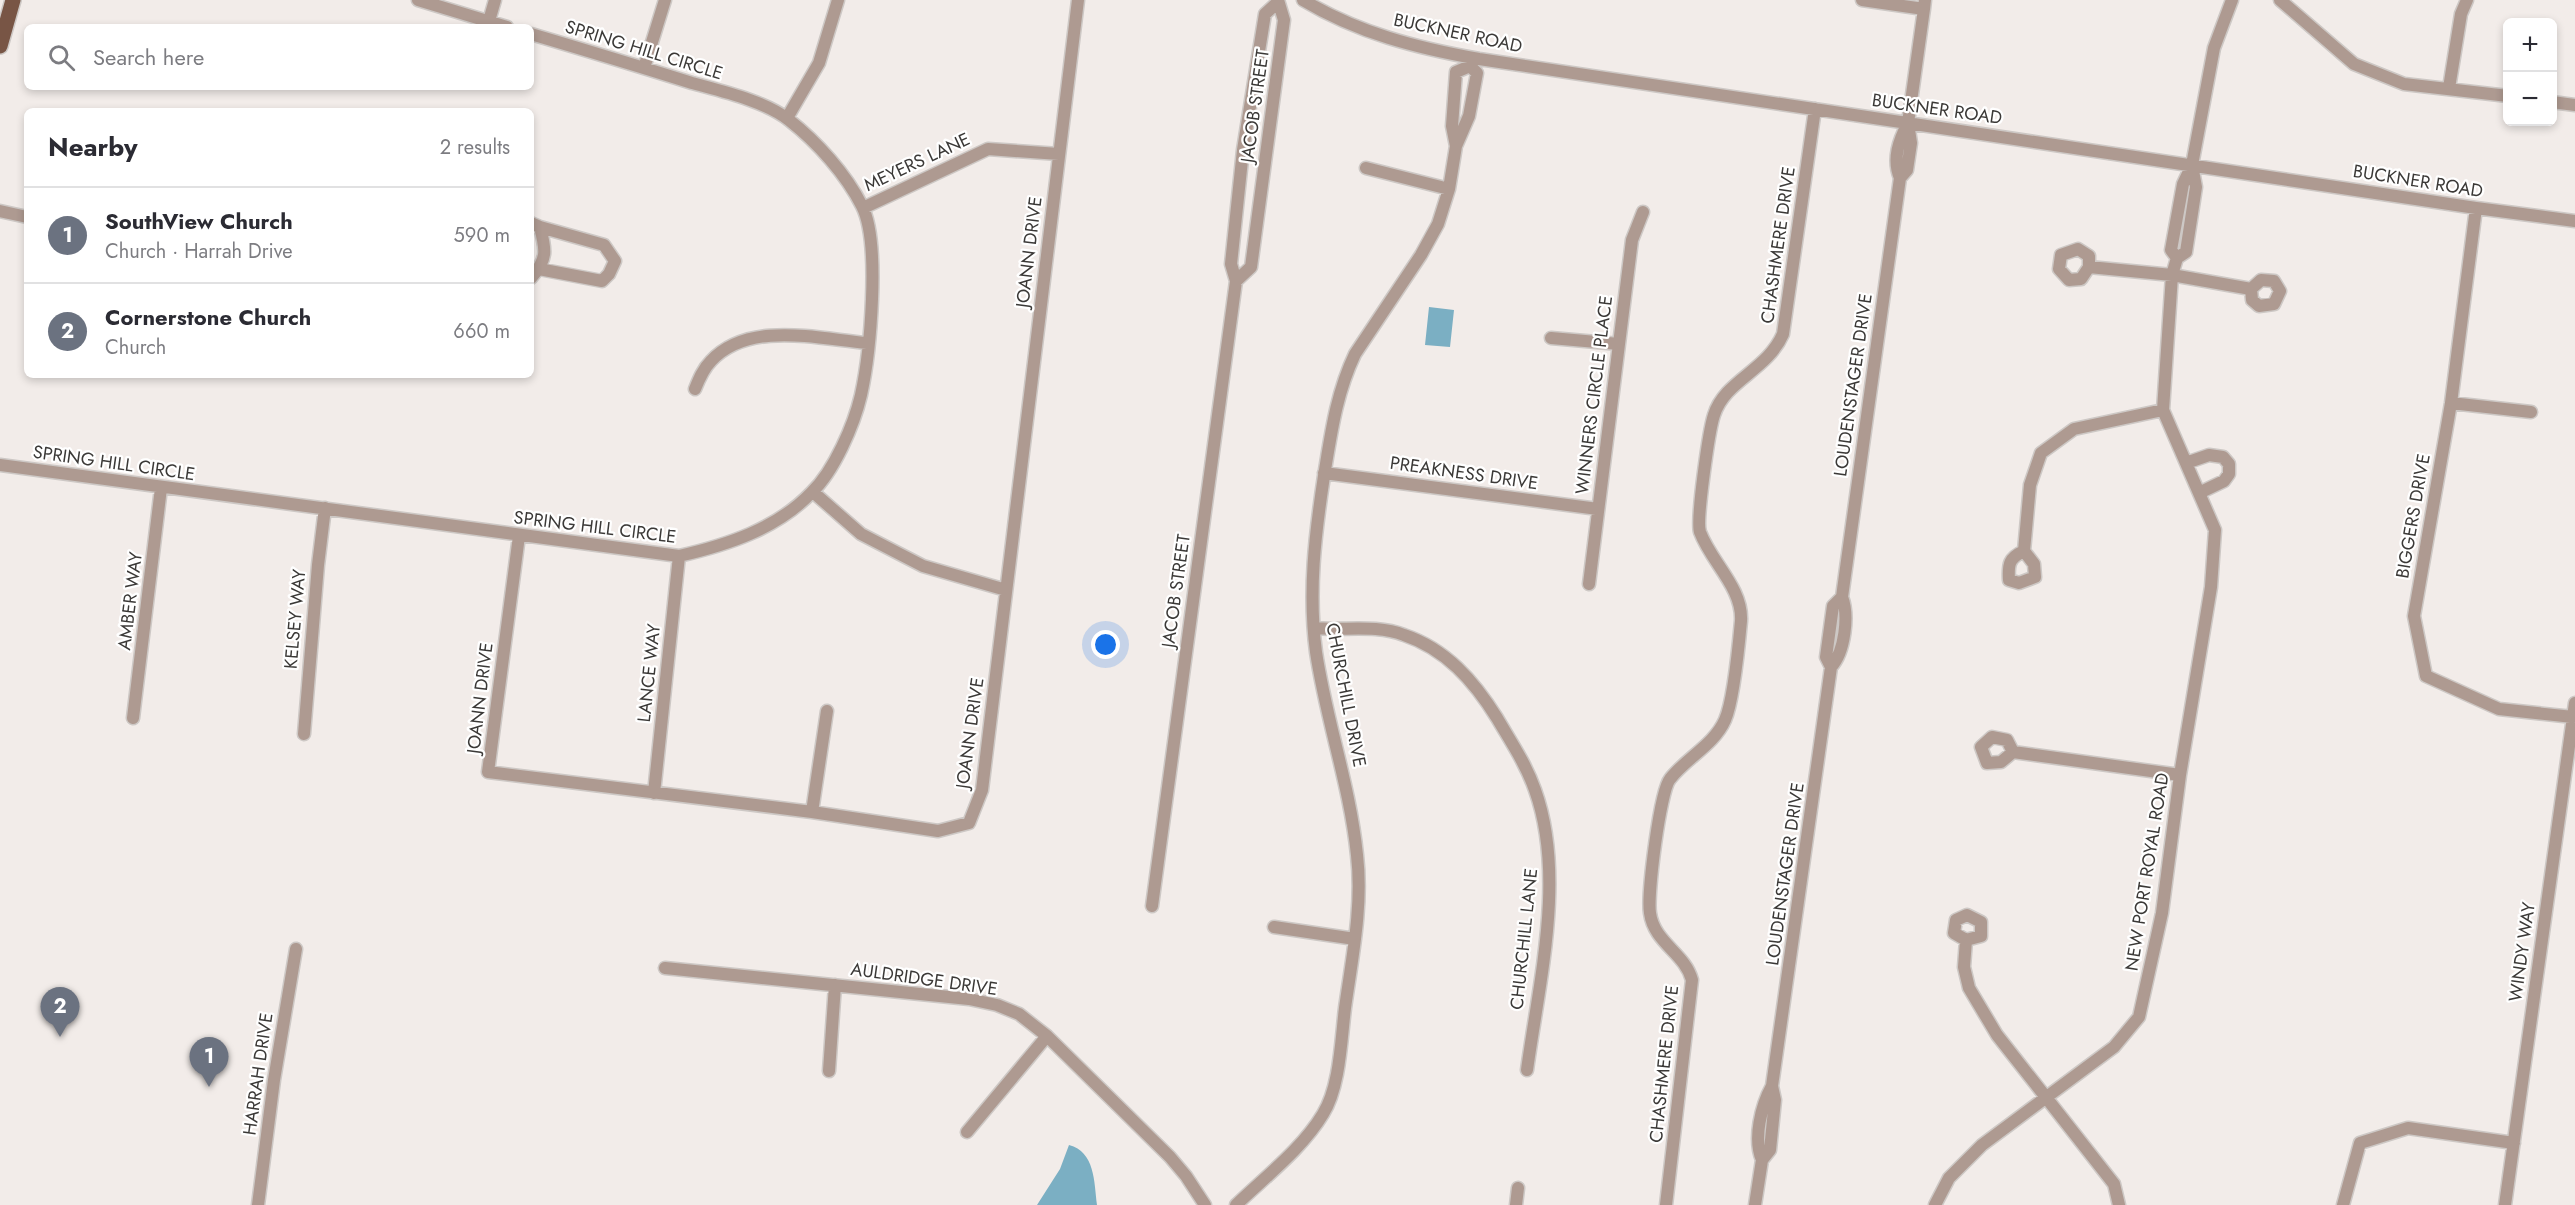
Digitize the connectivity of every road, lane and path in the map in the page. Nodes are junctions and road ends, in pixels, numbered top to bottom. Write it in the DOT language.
graph roads {
  1 [pos="13,0"];
  2 [pos="418,0"];
  3 [pos="495,0"];
  4 [pos="665,0"];
  5 [pos="838,0"];
  6 [pos="1078,0"];
  7 [pos="1304,0"];
  8 [pos="1862,0"];
  9 [pos="2232,0"];
  10 [pos="2280,0"];
  11 [pos="2467,0"];
  12 [pos="1278,1"];
  13 [pos="1925,4"];
  14 [pos="489,21"];
  15 [pos="498,24"];
  16 [pos="534,35"];
  17 [pos="0,46"];
  18 [pos="1471,62"];
  19 [pos="644,68"];
  20 [pos="2449,88"];
  21 [pos="2503,95"];
  22 [pos="2557,103"];
  23 [pos="2575,105"];
  24 [pos="1815,109"];
  25 [pos="787,118"];
  26 [pos="1908,123"];
  27 [pos="1456,146"];
  28 [pos="1059,154"];
  29 [pos="2192,165"];
  30 [pos="1366,168"];
  31 [pos="1449,189"];
  32 [pos="863,208"];
  33 [pos="2476,208"];
  34 [pos="0,211"];
  35 [pos="1643,212"];
  36 [pos="24,216"];
  37 [pos="2575,221"];
  38 [pos="536,225"];
  39 [pos="2089,267"];
  40 [pos="535,274"];
  41 [pos="2172,275"];
  42 [pos="1236,281"];
  43 [pos="2251,289"];
  44 [pos="1551,338"];
  45 [pos="867,343"];
  46 [pos="1619,344"];
  47 [pos="695,389"];
  48 [pos="2451,404"];
  49 [pos="2163,410"];
  50 [pos="2531,412"];
  51 [pos="2186,463"];
  52 [pos="0,465"];
  53 [pos="1324,473"];
  54 [pos="161,488"];
  55 [pos="813,492"];
  56 [pos="2199,492"];
  57 [pos="325,508"];
  58 [pos="1598,509"];
  59 [pos="519,536"];
  60 [pos="2024,551"];
  61 [pos="679,556"];
  62 [pos="1589,584"];
  63 [pos="1006,590"];
  64 [pos="1314,628"];
  65 [pos="2575,703"];
  66 [pos="827,711"];
  67 [pos="134,717"];
  68 [pos="2573,717"];
  69 [pos="304,734"];
  70 [pos="2013,752"];
  71 [pos="2180,775"];
  72 [pos="654,793"];
  73 [pos="812,812"];
  74 [pos="1152,906"];
  75 [pos="1274,927"];
  76 [pos="1355,939"];
  77 [pos="1966,940"];
  78 [pos="296,949"];
  79 [pos="665,968"];
  80 [pos="835,985"];
  81 [pos="1047,1036"];
  82 [pos="1527,1070"];
  83 [pos="829,1071"];
  84 [pos="2048,1097"];
  85 [pos="967,1132"];
  86 [pos="2514,1143"];
  87 [pos="1518,1188"];
  88 [pos="258,1205"];
  89 [pos="1205,1205"];
  90 [pos="1236,1205"];
  91 [pos="1516,1205"];
  92 [pos="1666,1205"];
  93 [pos="1755,1205"];
  94 [pos="1935,1205"];
  95 [pos="2119,1205"];
  96 [pos="2343,1205"];
  97 [pos="2505,1205"];
  1 -- 17 [label="main road"];
  2 -- 14 [label="street"];
  3 -- 14 [label="street"];
  4 -- 19 [label="street"];
  5 -- 25 [label="street"];
  6 -- 28 [label="street, JOANN DRIVE"];
  7 -- 18 [label="street, BUCKNER ROAD"];
  8 -- 13 [label="street"];
  9 -- 29 [label="street, NEW PORT ROYAL ROAD"];
  10 -- 20 [label="street"];
  11 -- 20 [label="street"];
  12 -- 42 [label="street, JACOB STREET"];
  12 -- 42 [label="street, JACOB STREET"];
  13 -- 26 [label="street, LOUDENSTAGER DRIVE"];
  14 -- 15 [label="street"];
  16 -- 19 [label="street, SPRING HILL CIRCLE"];
  18 -- 24 [label="street, BUCKNER ROAD"];
  18 -- 27 [label="street, CHURCHILL DRIVE"];
  18 -- 27 [label="street, CHURCHILL DRIVE"];
  19 -- 25 [label="street, SPRING HILL CIRCLE"];
  20 -- 21 [label="street"];
  22 -- 23 [label="street"];
  24 -- 26 [label="street, BUCKNER ROAD"];
  24 -- 92 [label="street, CHASHMERE DRIVE"];
  25 -- 32 [label="street, SPRING HILL CIRCLE"];
  26 -- 29 [label="street, BUCKNER ROAD"];
  26 -- 93 [label="street, LOUDENSTAGER DRIVE"];
  27 -- 31 [label="street, CHURCHILL DRIVE"];
  28 -- 32 [label="street, MEYERS LANE"];
  28 -- 63 [label="street, JOANN DRIVE"];
  29 -- 33 [label="street, BUCKNER ROAD"];
  29 -- 41 [label="street, NEW PORT ROYAL ROAD"];
  30 -- 31 [label="street"];
  31 -- 53 [label="street, CHURCHILL DRIVE"];
  32 -- 45 [label="street, SPRING HILL CIRCLE"];
  33 -- 37 [label="street, BUCKNER ROAD"];
  33 -- 48 [label="street, BIGGERS DRIVE"];
  34 -- 36 [label="street"];
  35 -- 46 [label="street, WINNERS CIRCLE PLACE"];
  38 -- 40 [label="street"];
  38 -- 40 [label="street"];
  39 -- 41 [label="street"];
  41 -- 43 [label="street"];
  41 -- 49 [label="street, NEW PORT ROYAL ROAD"];
  42 -- 74 [label="street, JACOB STREET"];
  44 -- 46 [label="street"];
  45 -- 47 [label="street"];
  45 -- 55 [label="street, SPRING HILL CIRCLE"];
  46 -- 58 [label="street, WINNERS CIRCLE PLACE"];
  48 -- 50 [label="street"];
  48 -- 68 [label="street, BIGGERS DRIVE"];
  49 -- 51 [label="street, NEW PORT ROYAL ROAD"];
  49 -- 60 [label="street"];
  51 -- 56 [label="street, NEW PORT ROYAL ROAD"];
  51 -- 56 [label="street"];
  52 -- 54 [label="street, SPRING HILL CIRCLE"];
  53 -- 58 [label="street, PREAKNESS DRIVE"];
  53 -- 64 [label="street, CHURCHILL DRIVE"];
  54 -- 57 [label="street, SPRING HILL CIRCLE"];
  54 -- 67 [label="street, AMBER WAY"];
  55 -- 61 [label="street, SPRING HILL CIRCLE"];
  55 -- 63 [label="street"];
  56 -- 71 [label="street, NEW PORT ROYAL ROAD"];
  57 -- 59 [label="street, SPRING HILL CIRCLE"];
  57 -- 69 [label="street, KELSEY WAY"];
  58 -- 62 [label="street, WINNERS CIRCLE PLACE"];
  59 -- 61 [label="street, SPRING HILL CIRCLE"];
  59 -- 72 [label="street, JOANN DRIVE"];
  61 -- 72 [label="street, LANCE WAY"];
  63 -- 73 [label="street, JOANN DRIVE"];
  64 -- 76 [label="street, CHURCHILL DRIVE"];
  64 -- 82 [label="street, CHURCHILL LANE"];
  65 -- 68 [label="street, WINDY WAY"];
  66 -- 73 [label="street"];
  68 -- 86 [label="street, WINDY WAY"];
  70 -- 71 [label="street"];
  71 -- 84 [label="street, NEW PORT ROYAL ROAD"];
  72 -- 73 [label="street, JOANN DRIVE"];
  75 -- 76 [label="street"];
  76 -- 90 [label="street, CHURCHILL DRIVE"];
  77 -- 84 [label="street"];
  78 -- 88 [label="street, HARRAH DRIVE"];
  79 -- 80 [label="street, AULDRIDGE DRIVE"];
  80 -- 81 [label="street, AULDRIDGE DRIVE"];
  80 -- 83 [label="street"];
  81 -- 85 [label="street"];
  81 -- 89 [label="street, AULDRIDGE DRIVE"];
  84 -- 94 [label="street, NEW PORT ROYAL ROAD"];
  84 -- 95 [label="street"];
  86 -- 96 [label="street"];
  86 -- 97 [label="street, WINDY WAY"];
  87 -- 91 [label="street"];
}
